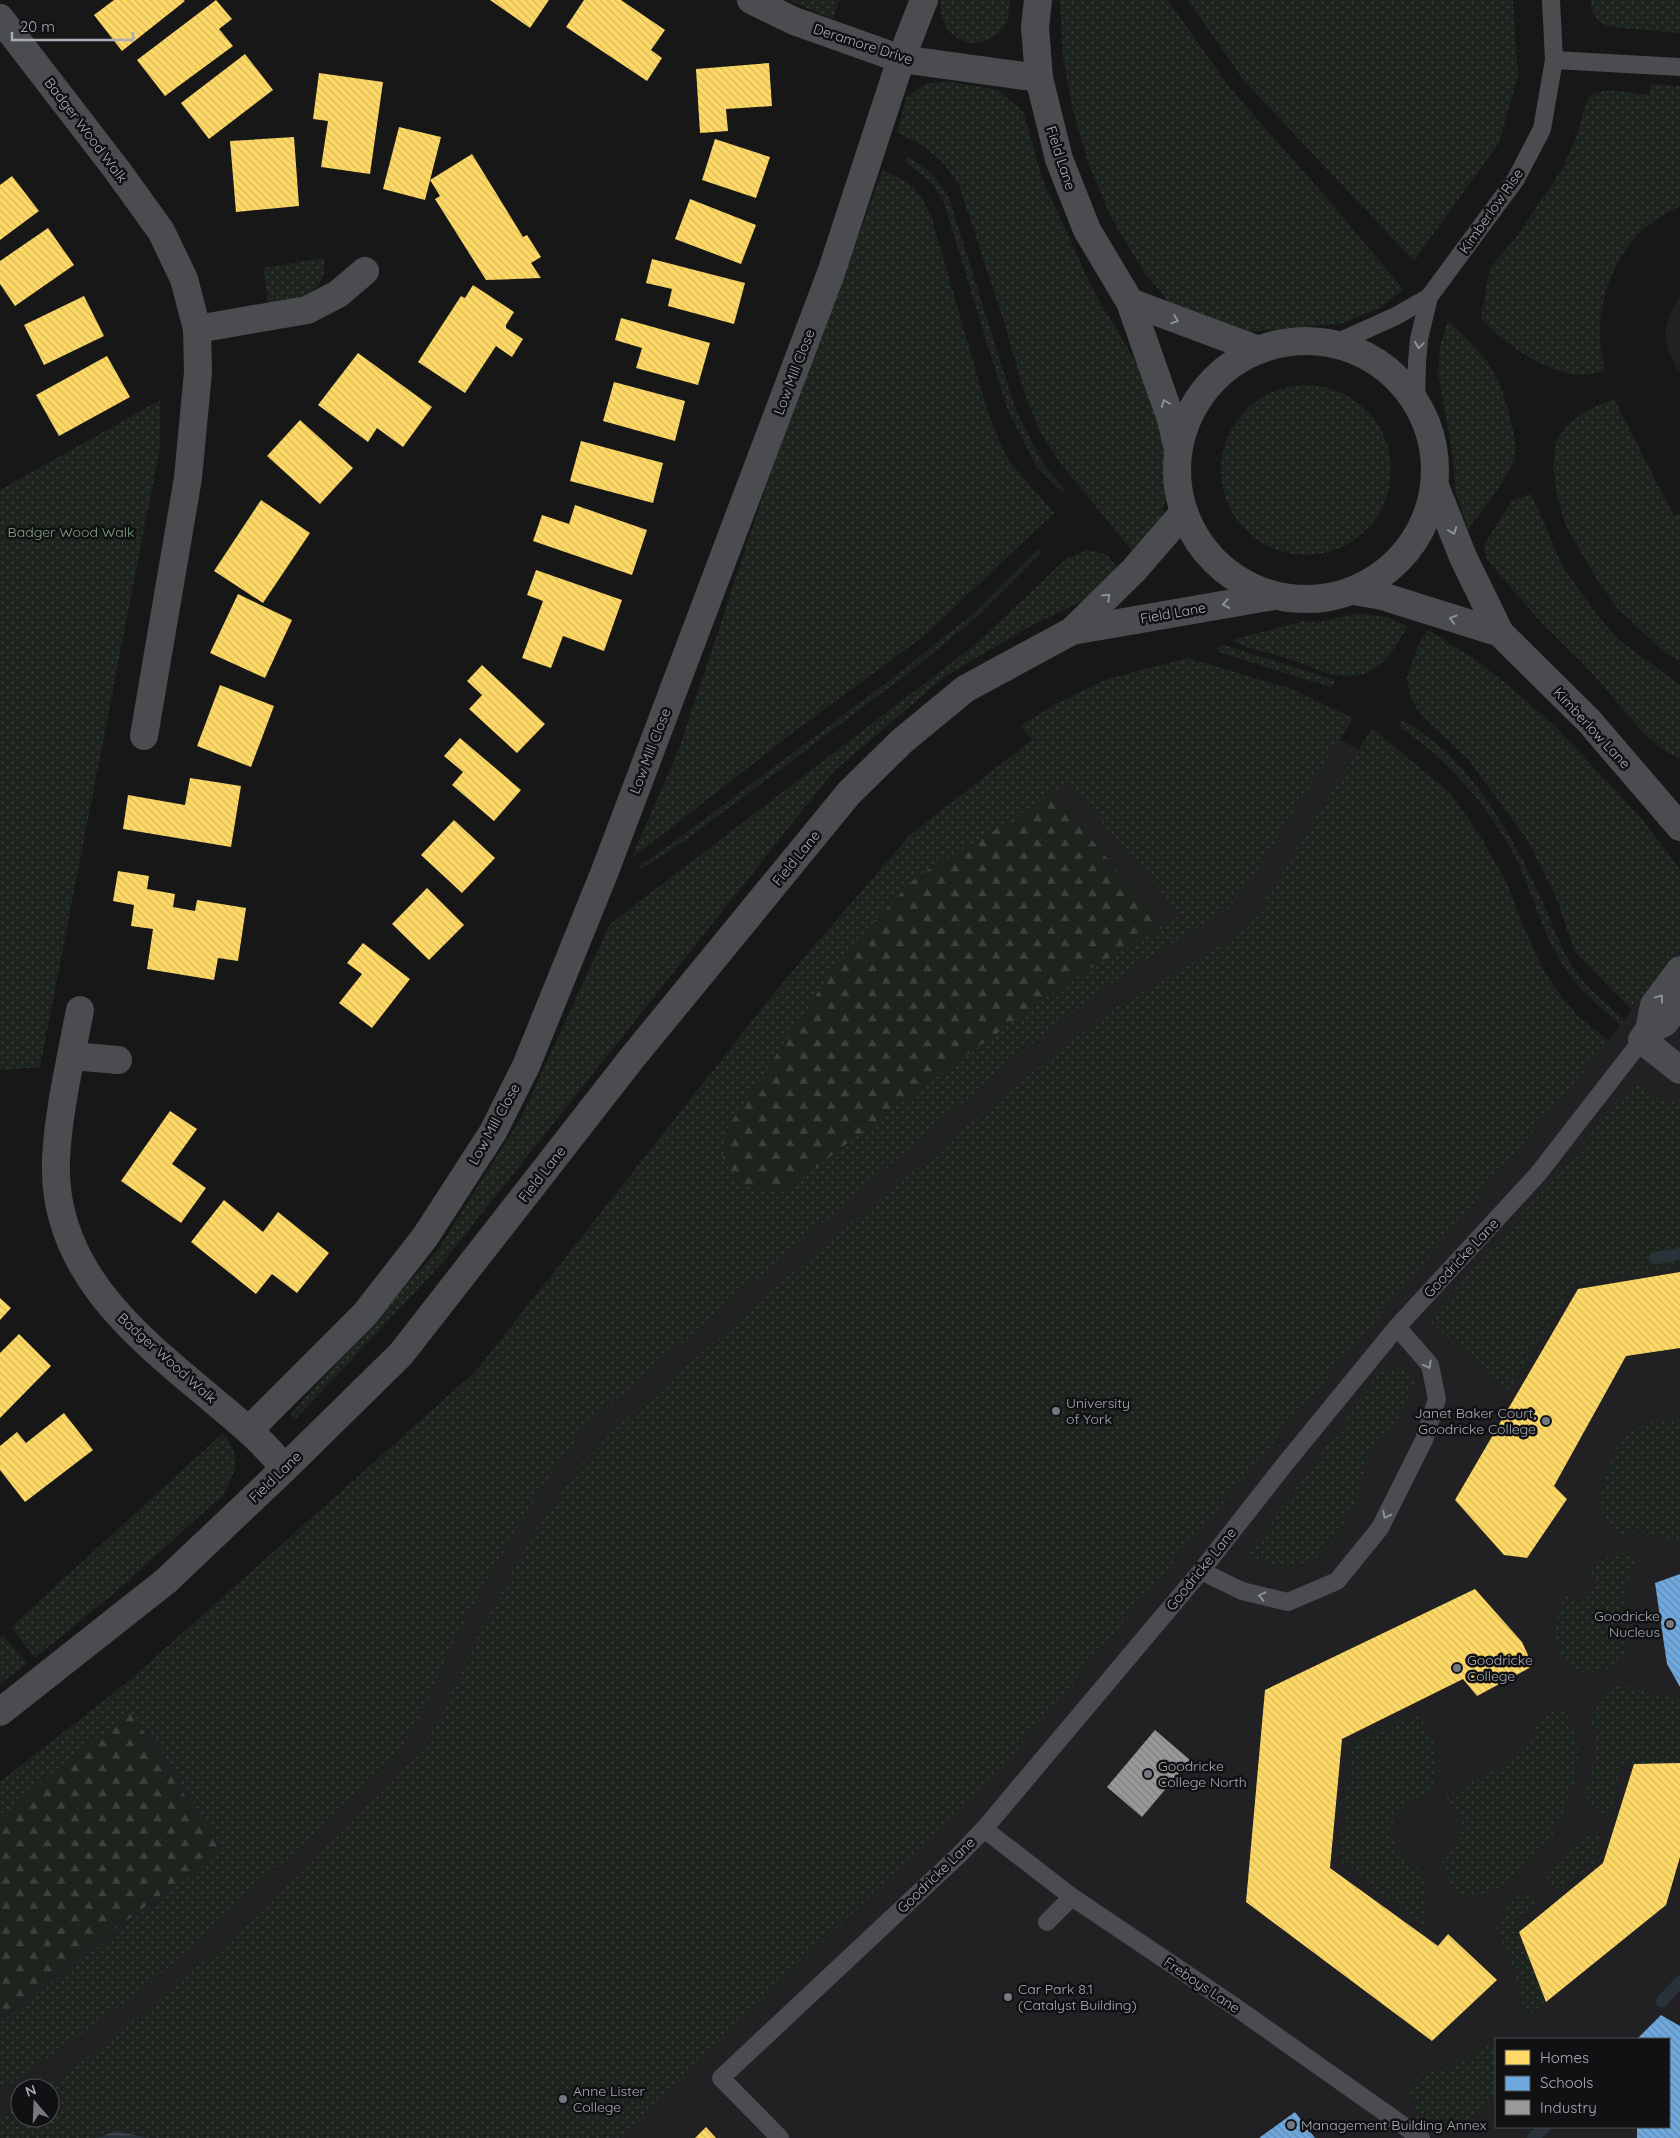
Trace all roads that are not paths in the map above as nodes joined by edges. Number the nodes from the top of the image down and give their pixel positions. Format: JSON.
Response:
{"nodes":[{"id":1,"x":751,"y":0,"type":"edge"},
{"id":2,"x":924,"y":0,"type":"edge"},
{"id":3,"x":1038,"y":0,"type":"edge"},
{"id":4,"x":1552,"y":0,"type":"edge"},
{"id":5,"x":0,"y":18,"type":"edge"},
{"id":6,"x":901,"y":59,"type":"junction"},
{"id":7,"x":1554,"y":60,"type":"junction"},
{"id":8,"x":1680,"y":67,"type":"edge"},
{"id":9,"x":1039,"y":78,"type":"junction"},
{"id":10,"x":365,"y":271,"type":"dead end"},
{"id":11,"x":1430,"y":297,"type":"junction"},
{"id":12,"x":1130,"y":302,"type":"junction"},
{"id":13,"x":197,"y":329,"type":"junction"},
{"id":14,"x":1334,"y":344,"type":"junction"},
{"id":15,"x":1259,"y":350,"type":"junction"},
{"id":16,"x":1416,"y":402,"type":"junction"},
{"id":17,"x":1178,"y":450,"type":"junction"},
{"id":18,"x":1435,"y":486,"type":"junction"},
{"id":19,"x":1184,"y":512,"type":"junction"},
{"id":20,"x":1354,"y":591,"type":"junction"},
{"id":21,"x":1274,"y":596,"type":"junction"},
{"id":22,"x":1072,"y":631,"type":"junction"},
{"id":23,"x":1500,"y":633,"type":"junction"},
{"id":24,"x":144,"y":736,"type":"dead end"},
{"id":25,"x":1677,"y":818,"type":"edge"},
{"id":26,"x":1680,"y":970,"type":"edge"},
{"id":27,"x":1680,"y":1004,"type":"edge"},
{"id":28,"x":80,"y":1010,"type":"dead end"},
{"id":29,"x":1645,"y":1035,"type":"junction"},
{"id":30,"x":72,"y":1056,"type":"junction"},
{"id":31,"x":118,"y":1060,"type":"dead end"},
{"id":32,"x":1680,"y":1070,"type":"edge"},
{"id":33,"x":1397,"y":1327,"type":"junction"},
{"id":34,"x":249,"y":1430,"type":"junction"},
{"id":35,"x":285,"y":1468,"type":"junction"},
{"id":36,"x":1201,"y":1570,"type":"junction"},
{"id":37,"x":0,"y":1712,"type":"edge"},
{"id":38,"x":984,"y":1829,"type":"junction"},
{"id":39,"x":1072,"y":1897,"type":"junction"},
{"id":40,"x":1047,"y":1922,"type":"dead end"},
{"id":41,"x":780,"y":2138,"type":"edge"},
{"id":42,"x":1422,"y":2138,"type":"edge"}],
"edges":[{"from":1,"to":6,"type":"street","name":"Deramore Drive"},
{"from":2,"to":6,"type":"street","name":"Low Mill Close"},
{"from":3,"to":9,"type":"street","name":"Field Lane"},
{"from":4,"to":7,"type":"lane","name":"Kimberlow Rise"},
{"from":5,"to":13,"type":"street","name":"Badger Wood Walk"},
{"from":6,"to":9,"type":"street","name":"Deramore Drive"},
{"from":6,"to":34,"type":"street","name":"Low Mill Close"},
{"from":7,"to":8,"type":"lane"},
{"from":7,"to":11,"type":"lane","name":"Kimberlow Rise"},
{"from":9,"to":12,"type":"street","name":"Field Lane"},
{"from":10,"to":13,"type":"street"},
{"from":11,"to":14,"type":"lane","name":"Kimberlow Rise"},
{"from":11,"to":16,"type":"lane","name":"Kimberlow Rise","one_way":true},
{"from":12,"to":15,"type":"street","one_way":true},
{"from":17,"to":12,"type":"street","name":"Field Lane","one_way":true},
{"from":13,"to":24,"type":"street","name":"Badger Wood Walk"},
{"from":14,"to":15,"type":"street","name":"Field Lane"},
{"from":14,"to":16,"type":"street","name":"Field Lane"},
{"from":15,"to":17,"type":"street","name":"Field Lane"},
{"from":16,"to":18,"type":"street","name":"Field Lane"},
{"from":17,"to":19,"type":"street","name":"Field Lane"},
{"from":18,"to":20,"type":"street","name":"Field Lane"},
{"from":18,"to":23,"type":"street","name":"Kimberlow Lane","one_way":true},
{"from":19,"to":21,"type":"street","name":"Field Lane"},
{"from":22,"to":19,"type":"street","name":"Field Lane","one_way":true},
{"from":20,"to":21,"type":"street","name":"Field Lane"},
{"from":23,"to":20,"type":"street","name":"Kimberlow Lane","one_way":true},
{"from":21,"to":22,"type":"street","name":"Field Lane","one_way":true},
{"from":22,"to":35,"type":"street","name":"Field Lane"},
{"from":23,"to":25,"type":"street","name":"Kimberlow Lane"},
{"from":29,"to":26,"type":"street","name":"Goodricke Lane","one_way":true},
{"from":27,"to":29,"type":"street","name":"Goodricke Lane"},
{"from":28,"to":30,"type":"street","name":"Badger Wood Walk"},
{"from":29,"to":32,"type":"street"},
{"from":29,"to":33,"type":"lane","name":"Goodricke Lane"},
{"from":30,"to":31,"type":"street"},
{"from":30,"to":34,"type":"street","name":"Badger Wood Walk"},
{"from":33,"to":36,"type":"lane","name":"Goodricke Lane"},
{"from":33,"to":36,"type":"lane","one_way":true},
{"from":34,"to":35,"type":"street","name":"Badger Wood Walk"},
{"from":35,"to":37,"type":"street","name":"Field Lane"},
{"from":36,"to":38,"type":"lane","name":"Goodricke Lane"},
{"from":38,"to":39,"type":"lane","name":"Freboys Lane"},
{"from":38,"to":41,"type":"lane","name":"Goodricke Lane"},
{"from":39,"to":40,"type":"lane"},
{"from":39,"to":42,"type":"lane","name":"Freboys Lane"}]}
